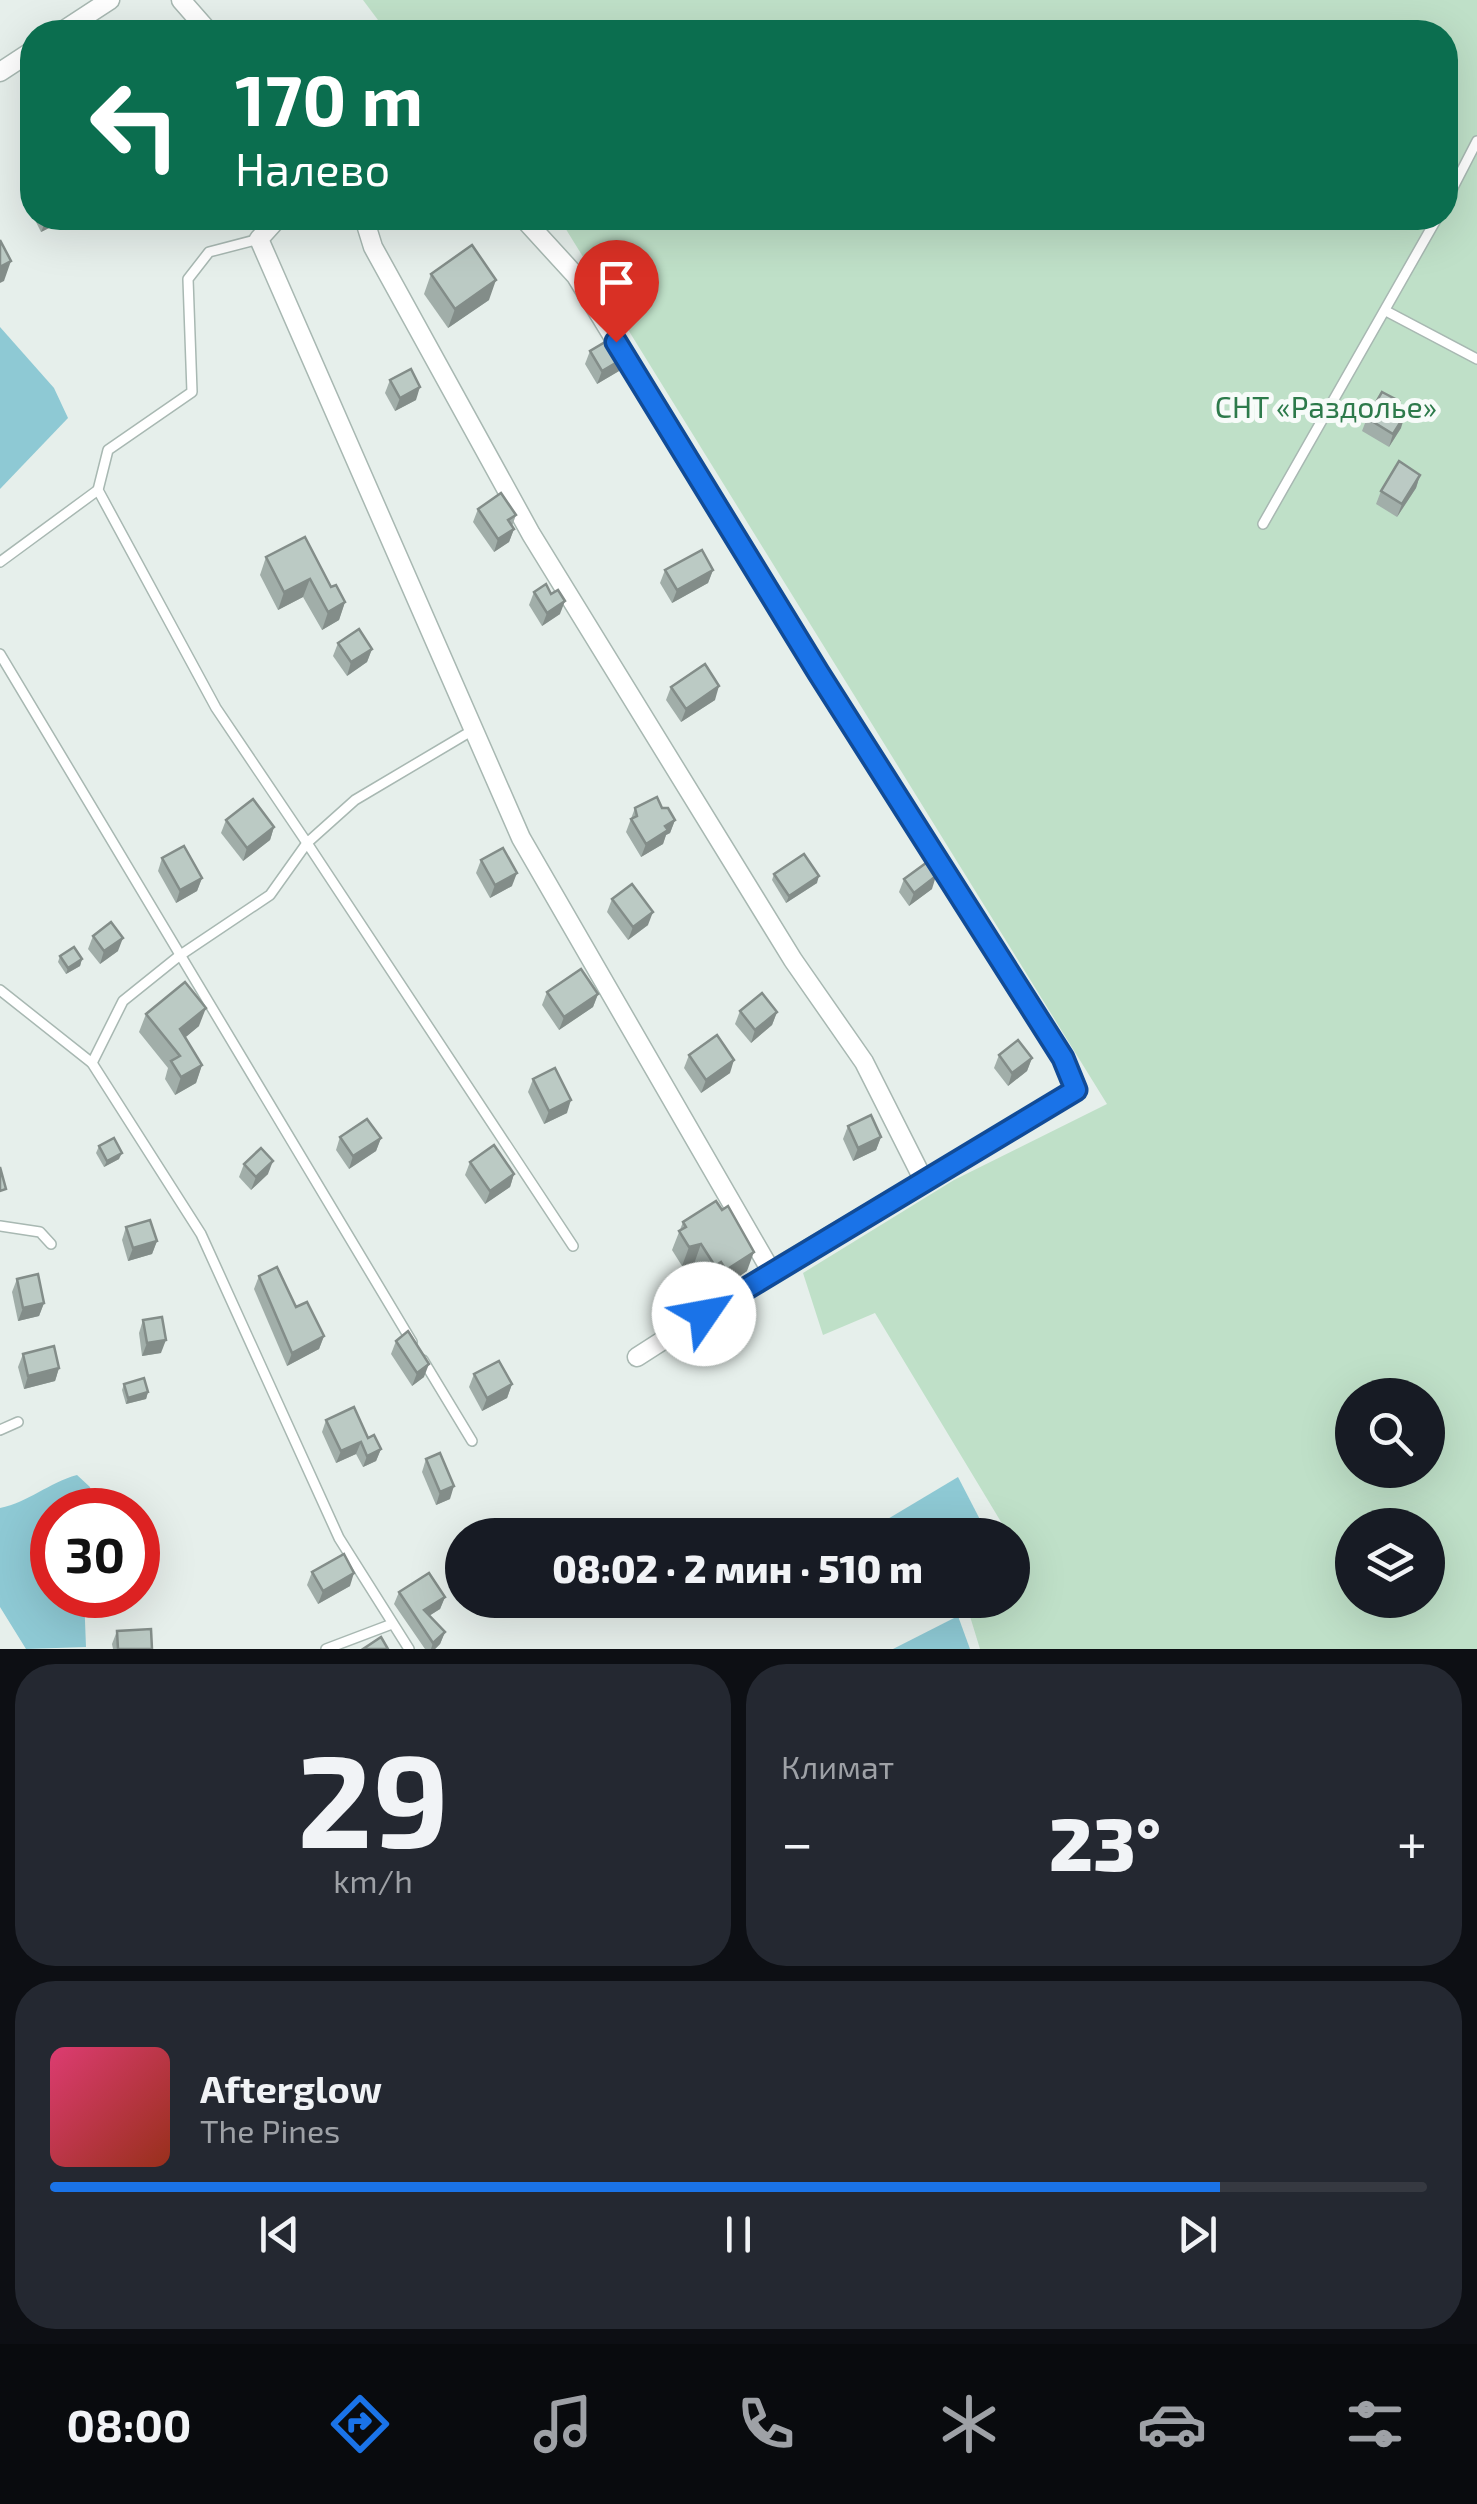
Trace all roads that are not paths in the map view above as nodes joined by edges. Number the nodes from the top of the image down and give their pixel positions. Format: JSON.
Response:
{"nodes":[{"id":1,"x":110,"y":0,"type":"edge"},
{"id":2,"x":181,"y":0,"type":"edge"},
{"id":3,"x":79,"y":20,"type":"edge"},
{"id":4,"x":198,"y":20,"type":"edge"},
{"id":5,"x":1477,"y":141,"type":"edge"},
{"id":6,"x":1458,"y":177,"type":"edge"},
{"id":7,"x":266,"y":230,"type":"edge"},
{"id":8,"x":368,"y":230,"type":"edge"},
{"id":9,"x":533,"y":230,"type":"edge"},
{"id":10,"x":1430,"y":230,"type":"edge"},
{"id":11,"x":258,"y":238,"type":"junction"},
{"id":12,"x":1386,"y":311,"type":"junction"},
{"id":13,"x":1477,"y":359,"type":"edge"},
{"id":14,"x":98,"y":490,"type":"junction"},
{"id":15,"x":1263,"y":524,"type":"dead end"},
{"id":16,"x":0,"y":562,"type":"edge"},
{"id":17,"x":0,"y":654,"type":"edge"},
{"id":18,"x":472,"y":730,"type":"junction"},
{"id":19,"x":308,"y":843,"type":"junction"},
{"id":20,"x":179,"y":956,"type":"junction"},
{"id":21,"x":0,"y":990,"type":"edge"},
{"id":22,"x":92,"y":1062,"type":"junction"},
{"id":23,"x":923,"y":1179,"type":"junction"},
{"id":24,"x":0,"y":1226,"type":"edge"},
{"id":25,"x":51,"y":1244,"type":"dead end"},
{"id":26,"x":573,"y":1246,"type":"dead end"},
{"id":27,"x":771,"y":1271,"type":"junction"},
{"id":28,"x":636,"y":1358,"type":"dead end"},
{"id":29,"x":18,"y":1422,"type":"dead end"},
{"id":30,"x":0,"y":1430,"type":"edge"},
{"id":31,"x":472,"y":1441,"type":"dead end"},
{"id":32,"x":392,"y":1624,"type":"junction"},
{"id":33,"x":326,"y":1649,"type":"edge"},
{"id":34,"x":409,"y":1649,"type":"edge"}],
"edges":[{"from":1,"to":3,"type":"street"},
{"from":2,"to":4,"type":"street"},
{"from":5,"to":6,"type":"lane"},
{"from":7,"to":11,"type":"street"},
{"from":8,"to":23,"type":"street"},
{"from":9,"to":23,"type":"street"},
{"from":10,"to":12,"type":"lane"},
{"from":11,"to":14,"type":"lane"},
{"from":11,"to":18,"type":"street"},
{"from":12,"to":13,"type":"lane"},
{"from":12,"to":15,"type":"lane"},
{"from":14,"to":16,"type":"lane"},
{"from":14,"to":19,"type":"lane"},
{"from":17,"to":20,"type":"lane"},
{"from":18,"to":19,"type":"lane"},
{"from":18,"to":27,"type":"street"},
{"from":19,"to":20,"type":"lane"},
{"from":19,"to":26,"type":"lane"},
{"from":20,"to":22,"type":"lane"},
{"from":20,"to":31,"type":"lane"},
{"from":21,"to":22,"type":"lane"},
{"from":22,"to":32,"type":"lane"},
{"from":23,"to":27,"type":"street"},
{"from":24,"to":25,"type":"lane"},
{"from":27,"to":28,"type":"street"},
{"from":29,"to":30,"type":"lane"},
{"from":32,"to":33,"type":"lane"},
{"from":32,"to":34,"type":"lane"}]}
